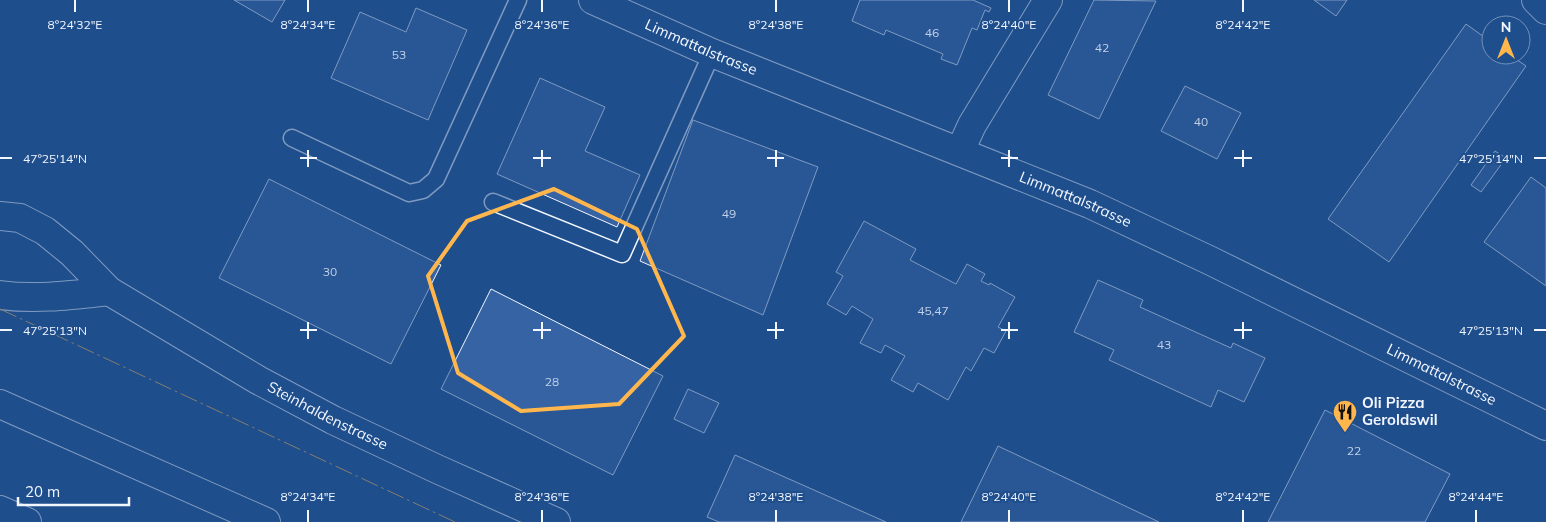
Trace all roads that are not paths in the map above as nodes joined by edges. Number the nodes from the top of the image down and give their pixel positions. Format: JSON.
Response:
{"nodes":[{"id":1,"x":518,"y":0,"type":"edge"},
{"id":2,"x":593,"y":0,"type":"edge"},
{"id":3,"x":1048,"y":0,"type":"edge"},
{"id":4,"x":1536,"y":0,"type":"edge"},
{"id":5,"x":1546,"y":10,"type":"edge"},
{"id":6,"x":712,"y":53,"type":"junction"},
{"id":7,"x":292,"y":138,"type":"dead end"},
{"id":8,"x":960,"y":151,"type":"junction"},
{"id":9,"x":493,"y":202,"type":"dead end"},
{"id":10,"x":0,"y":216,"type":"edge"},
{"id":11,"x":108,"y":291,"type":"junction"},
{"id":12,"x":0,"y":295,"type":"edge"},
{"id":13,"x":0,"y":404,"type":"edge"},
{"id":14,"x":1546,"y":426,"type":"edge"},
{"id":15,"x":0,"y":510,"type":"edge"},
{"id":16,"x":27,"y":522,"type":"edge"},
{"id":17,"x":266,"y":522,"type":"edge"},
{"id":18,"x":556,"y":522,"type":"edge"}],
"edges":[{"from":1,"to":7,"type":"lane"},
{"from":2,"to":6,"type":"main road","name":"Limmattalstrasse"},
{"from":3,"to":8,"type":"main road"},
{"from":4,"to":5,"type":"main road"},
{"from":6,"to":8,"type":"main road","name":"Limmattalstrasse"},
{"from":6,"to":9,"type":"lane"},
{"from":8,"to":14,"type":"main road","name":"Limmattalstrasse"},
{"from":10,"to":11,"type":"main road","name":"Steinhaldenstrasse"},
{"from":11,"to":12,"type":"main road"},
{"from":11,"to":18,"type":"main road","name":"Steinhaldenstrasse"},
{"from":13,"to":17,"type":"main road"},
{"from":15,"to":16,"type":"main road"}]}
